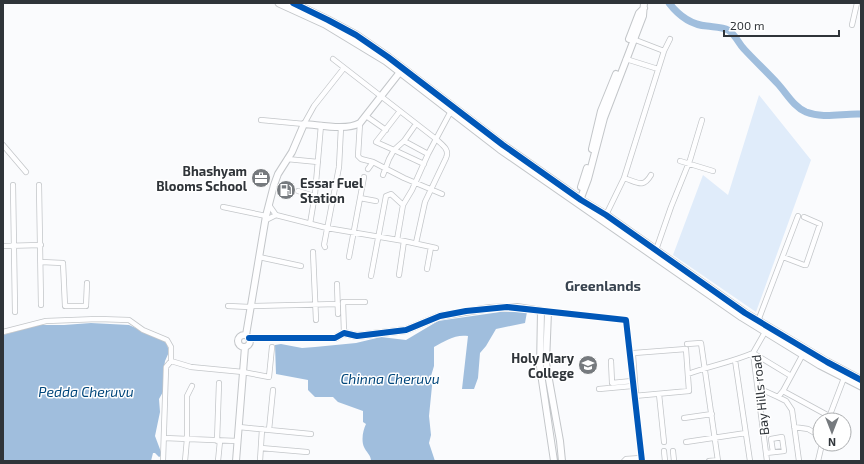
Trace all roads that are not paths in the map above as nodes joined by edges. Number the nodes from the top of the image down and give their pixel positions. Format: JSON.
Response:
{"nodes":[{"id":1,"x":279,"y":3,"type":"edge"},
{"id":2,"x":292,"y":3,"type":"edge"},
{"id":3,"x":859,"y":3,"type":"edge"},
{"id":4,"x":644,"y":6,"type":"edge"},
{"id":5,"x":852,"y":25,"type":"dead end"},
{"id":6,"x":634,"y":39,"type":"junction"},
{"id":7,"x":670,"y":39,"type":"dead end"},
{"id":8,"x":664,"y":51,"type":"junction"},
{"id":9,"x":333,"y":59,"type":"dead end"},
{"id":10,"x":626,"y":59,"type":"junction"},
{"id":11,"x":344,"y":68,"type":"junction"},
{"id":12,"x":658,"y":69,"type":"junction"},
{"id":13,"x":400,"y":72,"type":"junction"},
{"id":14,"x":616,"y":79,"type":"junction"},
{"id":15,"x":381,"y":96,"type":"junction"},
{"id":16,"x":400,"y":111,"type":"junction"},
{"id":17,"x":451,"y":111,"type":"junction"},
{"id":18,"x":366,"y":116,"type":"junction"},
{"id":19,"x":261,"y":120,"type":"dead end"},
{"id":20,"x":702,"y":120,"type":"dead end"},
{"id":21,"x":360,"y":123,"type":"junction"},
{"id":22,"x":304,"y":124,"type":"junction"},
{"id":23,"x":416,"y":124,"type":"junction"},
{"id":24,"x":321,"y":126,"type":"junction"},
{"id":25,"x":341,"y":127,"type":"junction"},
{"id":26,"x":386,"y":130,"type":"junction"},
{"id":27,"x":436,"y":139,"type":"junction"},
{"id":28,"x":404,"y":142,"type":"junction"},
{"id":29,"x":3,"y":145,"type":"edge"},
{"id":30,"x":394,"y":150,"type":"junction"},
{"id":31,"x":428,"y":154,"type":"junction"},
{"id":32,"x":287,"y":159,"type":"junction"},
{"id":33,"x":680,"y":161,"type":"dead end"},
{"id":34,"x":318,"y":162,"type":"junction"},
{"id":35,"x":373,"y":162,"type":"junction"},
{"id":36,"x":424,"y":164,"type":"junction"},
{"id":37,"x":688,"y":164,"type":"junction"},
{"id":38,"x":368,"y":169,"type":"dead end"},
{"id":39,"x":386,"y":169,"type":"junction"},
{"id":40,"x":26,"y":172,"type":"dead end"},
{"id":41,"x":713,"y":172,"type":"dead end"},
{"id":42,"x":383,"y":175,"type":"dead end"},
{"id":43,"x":651,"y":175,"type":"dead end"},
{"id":44,"x":364,"y":177,"type":"dead end"},
{"id":45,"x":624,"y":178,"type":"junction"},
{"id":46,"x":416,"y":183,"type":"junction"},
{"id":47,"x":39,"y":185,"type":"dead end"},
{"id":48,"x":13,"y":186,"type":"dead end"},
{"id":49,"x":431,"y":189,"type":"junction"},
{"id":50,"x":298,"y":191,"type":"dead end"},
{"id":51,"x":442,"y":194,"type":"dead end"},
{"id":52,"x":314,"y":196,"type":"junction"},
{"id":53,"x":360,"y":198,"type":"junction"},
{"id":54,"x":376,"y":201,"type":"dead end"},
{"id":55,"x":578,"y":201,"type":"junction"},
{"id":56,"x":269,"y":205,"type":"junction"},
{"id":57,"x":403,"y":205,"type":"junction"},
{"id":58,"x":223,"y":207,"type":"dead end"},
{"id":59,"x":276,"y":215,"type":"junction"},
{"id":60,"x":606,"y":215,"type":"junction"},
{"id":61,"x":798,"y":216,"type":"dead end"},
{"id":62,"x":804,"y":217,"type":"dead end"},
{"id":63,"x":266,"y":218,"type":"junction"},
{"id":64,"x":310,"y":224,"type":"junction"},
{"id":65,"x":327,"y":228,"type":"junction"},
{"id":66,"x":354,"y":233,"type":"junction"},
{"id":67,"x":378,"y":237,"type":"junction"},
{"id":68,"x":397,"y":240,"type":"junction"},
{"id":69,"x":404,"y":241,"type":"junction"},
{"id":70,"x":416,"y":243,"type":"junction"},
{"id":71,"x":3,"y":246,"type":"edge"},
{"id":72,"x":14,"y":246,"type":"junction"},
{"id":73,"x":41,"y":246,"type":"junction"},
{"id":74,"x":326,"y":247,"type":"dead end"},
{"id":75,"x":656,"y":250,"type":"junction"},
{"id":76,"x":313,"y":252,"type":"dead end"},
{"id":77,"x":259,"y":257,"type":"junction"},
{"id":78,"x":349,"y":257,"type":"dead end"},
{"id":79,"x":783,"y":257,"type":"junction"},
{"id":80,"x":41,"y":262,"type":"junction"},
{"id":81,"x":301,"y":266,"type":"dead end"},
{"id":82,"x":427,"y":269,"type":"dead end"},
{"id":83,"x":399,"y":275,"type":"dead end"},
{"id":84,"x":371,"y":276,"type":"dead end"},
{"id":85,"x":87,"y":283,"type":"dead end"},
{"id":86,"x":337,"y":284,"type":"dead end"},
{"id":87,"x":365,"y":302,"type":"dead end"},
{"id":88,"x":338,"y":304,"type":"junction"},
{"id":89,"x":41,"y":305,"type":"dead end"},
{"id":90,"x":316,"y":305,"type":"junction"},
{"id":91,"x":228,"y":306,"type":"dead end"},
{"id":92,"x":251,"y":307,"type":"junction"},
{"id":93,"x":541,"y":311,"type":"junction"},
{"id":94,"x":15,"y":312,"type":"dead end"},
{"id":95,"x":548,"y":312,"type":"junction"},
{"id":96,"x":338,"y":314,"type":"dead end"},
{"id":97,"x":316,"y":320,"type":"dead end"},
{"id":98,"x":758,"y":321,"type":"junction"},
{"id":99,"x":3,"y":332,"type":"edge"},
{"id":100,"x":765,"y":332,"type":"junction"},
{"id":101,"x":344,"y":333,"type":"junction"},
{"id":102,"x":248,"y":337,"type":"junction"},
{"id":103,"x":687,"y":344,"type":"dead end"},
{"id":104,"x":245,"y":347,"type":"junction"},
{"id":105,"x":272,"y":347,"type":"dead end"},
{"id":106,"x":753,"y":354,"type":"junction"},
{"id":107,"x":803,"y":354,"type":"junction"},
{"id":108,"x":736,"y":360,"type":"junction"},
{"id":109,"x":171,"y":361,"type":"junction"},
{"id":110,"x":611,"y":361,"type":"dead end"},
{"id":111,"x":706,"y":368,"type":"junction"},
{"id":112,"x":243,"y":372,"type":"junction"},
{"id":113,"x":688,"y":374,"type":"junction"},
{"id":114,"x":791,"y":376,"type":"junction"},
{"id":115,"x":844,"y":378,"type":"junction"},
{"id":116,"x":861,"y":380,"type":"edge"},
{"id":117,"x":219,"y":383,"type":"dead end"},
{"id":118,"x":632,"y":383,"type":"junction"},
{"id":119,"x":192,"y":386,"type":"dead end"},
{"id":120,"x":861,"y":386,"type":"edge"},
{"id":121,"x":758,"y":388,"type":"junction"},
{"id":122,"x":599,"y":389,"type":"dead end"},
{"id":123,"x":273,"y":390,"type":"dead end"},
{"id":124,"x":783,"y":391,"type":"junction"},
{"id":125,"x":659,"y":394,"type":"junction"},
{"id":126,"x":635,"y":396,"type":"junction"},
{"id":127,"x":778,"y":397,"type":"junction"},
{"id":128,"x":819,"y":412,"type":"edge"},
{"id":129,"x":831,"y":412,"type":"edge"},
{"id":130,"x":712,"y":414,"type":"junction"},
{"id":131,"x":684,"y":418,"type":"dead end"},
{"id":132,"x":239,"y":427,"type":"junction"},
{"id":133,"x":794,"y":427,"type":"junction"},
{"id":134,"x":262,"y":429,"type":"junction"},
{"id":135,"x":269,"y":430,"type":"junction"},
{"id":136,"x":812,"y":431,"type":"edge"},
{"id":137,"x":746,"y":433,"type":"junction"},
{"id":138,"x":311,"y":434,"type":"dead end"},
{"id":139,"x":164,"y":438,"type":"junction"},
{"id":140,"x":715,"y":438,"type":"junction"},
{"id":141,"x":187,"y":439,"type":"junction"},
{"id":142,"x":218,"y":441,"type":"junction"},
{"id":143,"x":237,"y":441,"type":"junction"},
{"id":144,"x":664,"y":442,"type":"dead end"},
{"id":145,"x":686,"y":442,"type":"dead end"},
{"id":146,"x":261,"y":448,"type":"junction"},
{"id":147,"x":664,"y":451,"type":"dead end"},
{"id":148,"x":673,"y":451,"type":"dead end"},
{"id":149,"x":307,"y":452,"type":"dead end"},
{"id":150,"x":773,"y":452,"type":"dead end"},
{"id":151,"x":766,"y":453,"type":"junction"},
{"id":152,"x":561,"y":454,"type":"junction"},
{"id":153,"x":554,"y":458,"type":"edge"},
{"id":154,"x":642,"y":460,"type":"edge"},
{"id":155,"x":718,"y":460,"type":"edge"},
{"id":156,"x":163,"y":461,"type":"edge"},
{"id":157,"x":185,"y":461,"type":"edge"},
{"id":158,"x":218,"y":461,"type":"edge"},
{"id":159,"x":236,"y":461,"type":"edge"},
{"id":160,"x":260,"y":461,"type":"edge"},
{"id":161,"x":562,"y":461,"type":"edge"},
{"id":162,"x":624,"y":461,"type":"edge"},
{"id":163,"x":665,"y":461,"type":"edge"},
{"id":164,"x":674,"y":461,"type":"edge"},
{"id":165,"x":709,"y":461,"type":"edge"},
{"id":166,"x":750,"y":461,"type":"edge"},
{"id":167,"x":767,"y":461,"type":"edge"},
{"id":168,"x":799,"y":461,"type":"edge"}],
"edges":[{"from":1,"to":13,"type":"main road"},
{"from":2,"to":55,"type":"main road"},
{"from":3,"to":5,"type":"street"},
{"from":4,"to":6,"type":"street"},
{"from":4,"to":14,"type":"street"},
{"from":6,"to":8,"type":"street"},
{"from":6,"to":10,"type":"street"},
{"from":7,"to":8,"type":"street"},
{"from":8,"to":12,"type":"street"},
{"from":9,"to":11,"type":"street"},
{"from":10,"to":12,"type":"street"},
{"from":10,"to":14,"type":"street"},
{"from":11,"to":15,"type":"street"},
{"from":11,"to":22,"type":"street"},
{"from":12,"to":45,"type":"street"},
{"from":13,"to":15,"type":"street"},
{"from":13,"to":17,"type":"main road"},
{"from":14,"to":55,"type":"street"},
{"from":15,"to":16,"type":"street"},
{"from":15,"to":18,"type":"street"},
{"from":16,"to":23,"type":"street"},
{"from":16,"to":26,"type":"street"},
{"from":17,"to":27,"type":"street"},
{"from":17,"to":55,"type":"main road"},
{"from":18,"to":21,"type":"street"},
{"from":18,"to":26,"type":"street"},
{"from":19,"to":22,"type":"street"},
{"from":20,"to":37,"type":"street"},
{"from":21,"to":25,"type":"street"},
{"from":21,"to":35,"type":"street"},
{"from":22,"to":24,"type":"street"},
{"from":22,"to":32,"type":"street"},
{"from":23,"to":27,"type":"street"},
{"from":23,"to":28,"type":"street"},
{"from":24,"to":25,"type":"street"},
{"from":24,"to":34,"type":"street"},
{"from":25,"to":65,"type":"street"},
{"from":26,"to":30,"type":"street"},
{"from":27,"to":31,"type":"street"},
{"from":27,"to":49,"type":"street"},
{"from":28,"to":30,"type":"street"},
{"from":28,"to":31,"type":"street"},
{"from":29,"to":40,"type":"street"},
{"from":30,"to":36,"type":"street"},
{"from":30,"to":39,"type":"street"},
{"from":31,"to":36,"type":"street"},
{"from":32,"to":34,"type":"street"},
{"from":32,"to":56,"type":"street"},
{"from":33,"to":37,"type":"street"},
{"from":34,"to":52,"type":"street"},
{"from":35,"to":38,"type":"street"},
{"from":35,"to":39,"type":"street"},
{"from":36,"to":46,"type":"street"},
{"from":37,"to":41,"type":"street"},
{"from":37,"to":75,"type":"street"},
{"from":39,"to":42,"type":"street"},
{"from":39,"to":46,"type":"street"},
{"from":43,"to":45,"type":"street"},
{"from":44,"to":53,"type":"street"},
{"from":45,"to":60,"type":"street"},
{"from":46,"to":49,"type":"street"},
{"from":46,"to":57,"type":"street"},
{"from":47,"to":73,"type":"street"},
{"from":48,"to":72,"type":"street"},
{"from":49,"to":51,"type":"street"},
{"from":49,"to":70,"type":"street"},
{"from":50,"to":52,"type":"street"},
{"from":52,"to":64,"type":"street"},
{"from":53,"to":54,"type":"street"},
{"from":53,"to":66,"type":"street"},
{"from":55,"to":60,"type":"main road"},
{"from":55,"to":100,"type":"main road"},
{"from":56,"to":59,"type":"street"},
{"from":56,"to":63,"type":"street"},
{"from":57,"to":67,"type":"street"},
{"from":57,"to":68,"type":"street"},
{"from":58,"to":63,"type":"street"},
{"from":59,"to":63,"type":"street"},
{"from":59,"to":64,"type":"street"},
{"from":60,"to":75,"type":"main road"},
{"from":61,"to":79,"type":"street"},
{"from":62,"to":79,"type":"street"},
{"from":63,"to":77,"type":"street"},
{"from":64,"to":65,"type":"street"},
{"from":65,"to":66,"type":"street"},
{"from":65,"to":74,"type":"street"},
{"from":66,"to":67,"type":"street"},
{"from":66,"to":78,"type":"street"},
{"from":67,"to":68,"type":"street"},
{"from":67,"to":84,"type":"street"},
{"from":68,"to":69,"type":"street"},
{"from":69,"to":70,"type":"street"},
{"from":69,"to":83,"type":"street"},
{"from":70,"to":82,"type":"street"},
{"from":71,"to":72,"type":"street"},
{"from":72,"to":73,"type":"street"},
{"from":72,"to":94,"type":"street"},
{"from":73,"to":80,"type":"street"},
{"from":75,"to":98,"type":"main road"},
{"from":76,"to":90,"type":"street"},
{"from":77,"to":81,"type":"street"},
{"from":77,"to":92,"type":"street"},
{"from":79,"to":98,"type":"street"},
{"from":80,"to":85,"type":"street"},
{"from":80,"to":89,"type":"street"},
{"from":86,"to":88,"type":"street"},
{"from":87,"to":101,"type":"street"},
{"from":88,"to":90,"type":"street"},
{"from":88,"to":96,"type":"street"},
{"from":90,"to":92,"type":"street"},
{"from":90,"to":97,"type":"street"},
{"from":91,"to":92,"type":"street"},
{"from":92,"to":102,"type":"street"},
{"from":93,"to":95,"type":"street"},
{"from":93,"to":101,"type":"street"},
{"from":93,"to":153,"type":"street"},
{"from":95,"to":118,"type":"street"},
{"from":95,"to":152,"type":"street"},
{"from":98,"to":116,"type":"main road"},
{"from":99,"to":109,"type":"street"},
{"from":100,"to":106,"type":"street","name":"Bay Hills road"},
{"from":100,"to":107,"type":"main road"},
{"from":101,"to":102,"type":"street"},
{"from":102,"to":104,"type":"street"},
{"from":102,"to":104,"type":"street"},
{"from":103,"to":111,"type":"street"},
{"from":104,"to":112,"type":"street"},
{"from":105,"to":112,"type":"street"},
{"from":106,"to":108,"type":"street"},
{"from":106,"to":114,"type":"street"},
{"from":106,"to":121,"type":"street","name":"Bay Hills road"},
{"from":107,"to":114,"type":"street"},
{"from":107,"to":115,"type":"main road"},
{"from":108,"to":111,"type":"street"},
{"from":108,"to":137,"type":"street"},
{"from":109,"to":112,"type":"street"},
{"from":109,"to":139,"type":"street"},
{"from":110,"to":118,"type":"street"},
{"from":111,"to":113,"type":"street"},
{"from":111,"to":130,"type":"street"},
{"from":112,"to":132,"type":"street"},
{"from":113,"to":125,"type":"street"},
{"from":113,"to":126,"type":"street"},
{"from":114,"to":124,"type":"street"},
{"from":115,"to":120,"type":"main road"},
{"from":115,"to":129,"type":"street"},
{"from":117,"to":142,"type":"street"},
{"from":118,"to":122,"type":"street"},
{"from":118,"to":126,"type":"street"},
{"from":119,"to":141,"type":"street"},
{"from":121,"to":127,"type":"street"},
{"from":121,"to":151,"type":"street","name":"Bay Hills road"},
{"from":123,"to":135,"type":"street"},
{"from":124,"to":127,"type":"street"},
{"from":124,"to":128,"type":"street"},
{"from":125,"to":126,"type":"street"},
{"from":125,"to":144,"type":"street"},
{"from":126,"to":154,"type":"street"},
{"from":127,"to":133,"type":"street"},
{"from":130,"to":131,"type":"street"},
{"from":130,"to":140,"type":"street"},
{"from":132,"to":134,"type":"street"},
{"from":132,"to":143,"type":"street"},
{"from":133,"to":136,"type":"street"},
{"from":133,"to":168,"type":"street"},
{"from":134,"to":135,"type":"street"},
{"from":134,"to":146,"type":"street"},
{"from":135,"to":138,"type":"street"},
{"from":137,"to":140,"type":"street"},
{"from":137,"to":166,"type":"street"},
{"from":139,"to":141,"type":"street"},
{"from":139,"to":156,"type":"street"},
{"from":140,"to":145,"type":"street"},
{"from":140,"to":155,"type":"street"},
{"from":141,"to":142,"type":"street"},
{"from":141,"to":157,"type":"street"},
{"from":142,"to":143,"type":"street"},
{"from":142,"to":158,"type":"street"},
{"from":143,"to":159,"type":"street"},
{"from":146,"to":149,"type":"street"},
{"from":146,"to":160,"type":"street"},
{"from":147,"to":163,"type":"street"},
{"from":148,"to":164,"type":"street"},
{"from":150,"to":151,"type":"street"},
{"from":151,"to":167,"type":"street","name":"Bay Hills road"},
{"from":152,"to":153,"type":"street"},
{"from":152,"to":161,"type":"street"},
{"from":154,"to":162,"type":"street"},
{"from":155,"to":165,"type":"street"}]}
